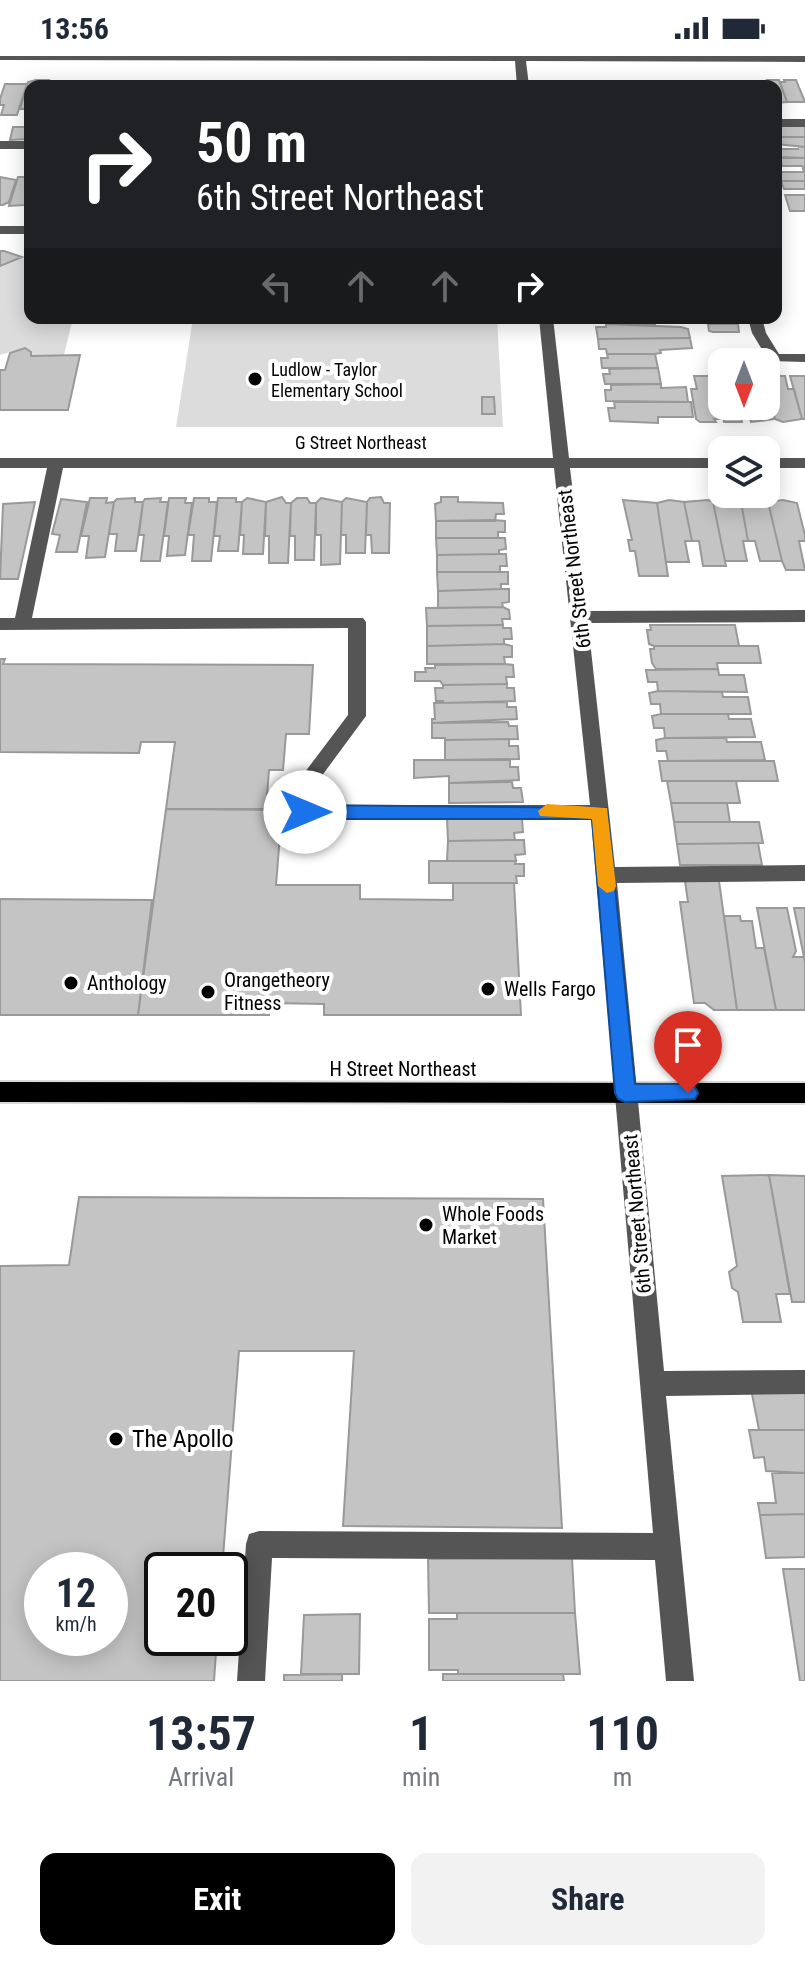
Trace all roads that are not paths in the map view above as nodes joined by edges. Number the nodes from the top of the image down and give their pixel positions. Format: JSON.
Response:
{"nodes":[{"id":1,"x":0,"y":57,"type":"edge"},
{"id":2,"x":520,"y":57,"type":"edge"},
{"id":3,"x":805,"y":58,"type":"edge"},
{"id":4,"x":522,"y":80,"type":"edge"},
{"id":5,"x":782,"y":123,"type":"edge"},
{"id":6,"x":805,"y":123,"type":"edge"},
{"id":7,"x":0,"y":145,"type":"edge"},
{"id":8,"x":24,"y":145,"type":"edge"},
{"id":9,"x":0,"y":230,"type":"edge"},
{"id":10,"x":24,"y":230,"type":"edge"},
{"id":11,"x":547,"y":324,"type":"edge"},
{"id":12,"x":757,"y":324,"type":"edge"},
{"id":13,"x":805,"y":358,"type":"edge"},
{"id":14,"x":561,"y":462,"type":"junction"},
{"id":15,"x":0,"y":463,"type":"edge"},
{"id":16,"x":56,"y":463,"type":"junction"},
{"id":17,"x":708,"y":463,"type":"edge"},
{"id":18,"x":780,"y":463,"type":"edge"},
{"id":19,"x":805,"y":463,"type":"edge"},
{"id":20,"x":805,"y":616,"type":"edge"},
{"id":21,"x":581,"y":617,"type":"junction"},
{"id":22,"x":0,"y":624,"type":"edge"},
{"id":23,"x":22,"y":624,"type":"junction"},
{"id":24,"x":600,"y":812,"type":"junction"},
{"id":25,"x":805,"y":873,"type":"edge"},
{"id":26,"x":606,"y":875,"type":"junction"},
{"id":27,"x":0,"y":1092,"type":"edge"},
{"id":28,"x":625,"y":1093,"type":"junction"},
{"id":29,"x":805,"y":1093,"type":"edge"},
{"id":30,"x":805,"y":1382,"type":"edge"},
{"id":31,"x":652,"y":1384,"type":"junction"},
{"id":32,"x":666,"y":1547,"type":"junction"},
{"id":33,"x":251,"y":1681,"type":"edge"},
{"id":34,"x":680,"y":1681,"type":"edge"}],
"edges":[{"from":1,"to":2,"type":"street"},
{"from":2,"to":3,"type":"street"},
{"from":2,"to":4,"type":"street"},
{"from":5,"to":6,"type":"street"},
{"from":7,"to":8,"type":"street"},
{"from":9,"to":10,"type":"street"},
{"from":11,"to":14,"type":"street","name":"6th Street Northeast"},
{"from":12,"to":13,"type":"street"},
{"from":14,"to":16,"type":"street","name":"G Street Northeast"},
{"from":14,"to":17,"type":"street","name":"G Street Northeast"},
{"from":14,"to":21,"type":"street","name":"6th Street Northeast"},
{"from":15,"to":16,"type":"street","name":"G Street Northeast"},
{"from":16,"to":23,"type":"street"},
{"from":18,"to":19,"type":"street"},
{"from":20,"to":21,"type":"street"},
{"from":21,"to":24,"type":"street","name":"6th Street Northeast"},
{"from":22,"to":23,"type":"street"},
{"from":23,"to":24,"type":"street"},
{"from":24,"to":26,"type":"street","name":"6th Street Northeast"},
{"from":25,"to":26,"type":"street"},
{"from":26,"to":28,"type":"street","name":"6th Street Northeast"},
{"from":27,"to":28,"type":"main road","name":"H Street Northeast"},
{"from":28,"to":29,"type":"main road","name":"H Street Northeast"},
{"from":28,"to":31,"type":"street","name":"6th Street Northeast"},
{"from":30,"to":31,"type":"street"},
{"from":31,"to":32,"type":"street","name":"6th Street Northeast"},
{"from":32,"to":33,"type":"street"},
{"from":32,"to":34,"type":"street","name":"6th Street Northeast"}]}
